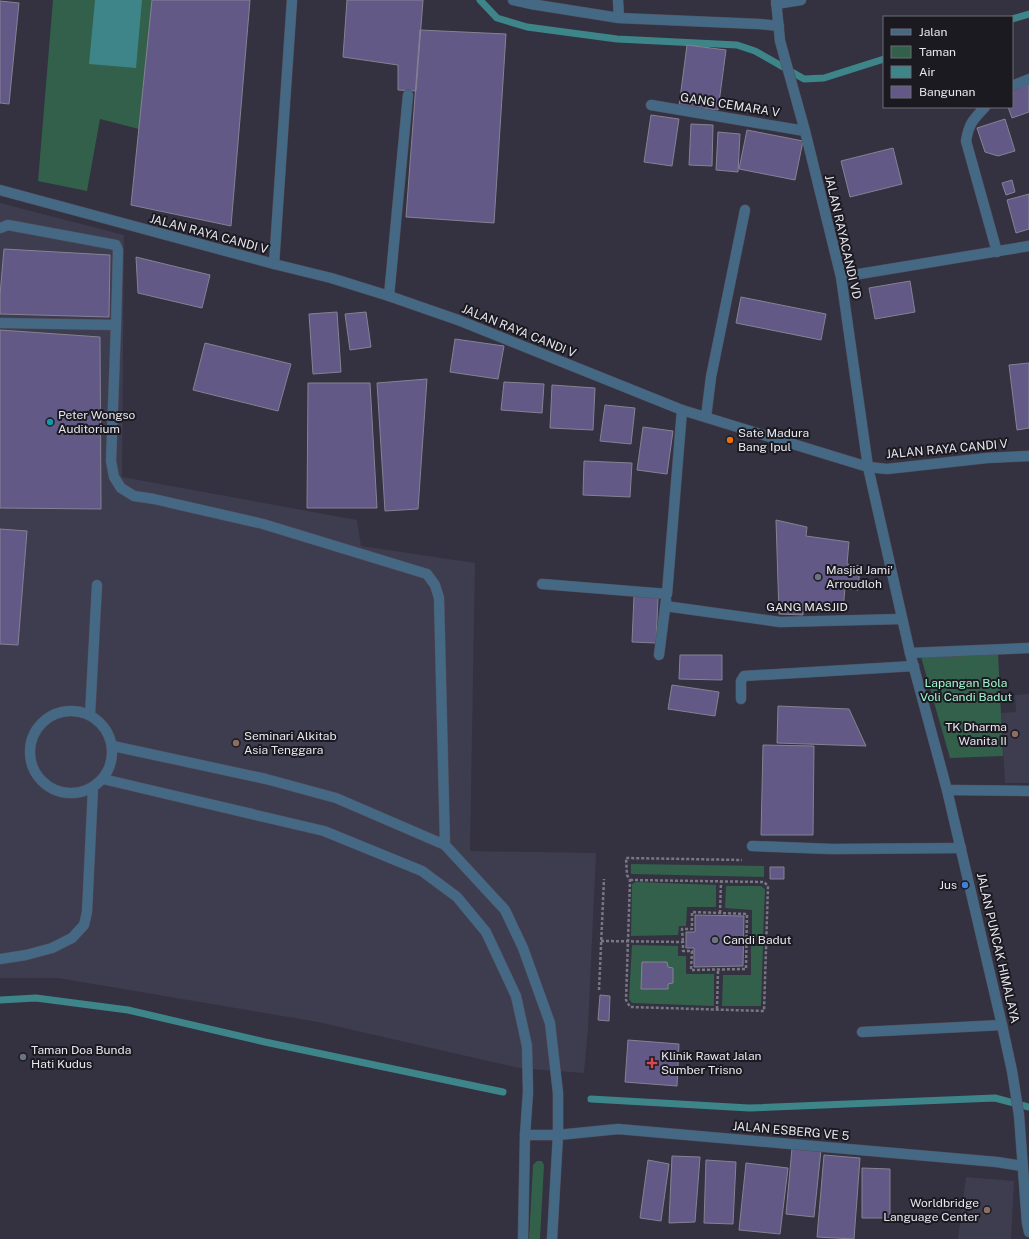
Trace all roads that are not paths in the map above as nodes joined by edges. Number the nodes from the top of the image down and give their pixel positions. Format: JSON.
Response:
{"nodes":[{"id":1,"x":292,"y":0,"type":"edge"},
{"id":2,"x":513,"y":0,"type":"edge"},
{"id":3,"x":618,"y":0,"type":"edge"},
{"id":4,"x":801,"y":0,"type":"edge"},
{"id":5,"x":776,"y":2,"type":"edge"},
{"id":6,"x":619,"y":18,"type":"junction"},
{"id":7,"x":778,"y":26,"type":"junction"},
{"id":8,"x":1029,"y":79,"type":"edge"},
{"id":9,"x":1013,"y":86,"type":"edge"},
{"id":10,"x":408,"y":95,"type":"dead end"},
{"id":11,"x":650,"y":105,"type":"dead end"},
{"id":12,"x":984,"y":108,"type":"edge"},
{"id":13,"x":805,"y":131,"type":"junction"},
{"id":14,"x":0,"y":190,"type":"edge"},
{"id":15,"x":745,"y":210,"type":"dead end"},
{"id":16,"x":0,"y":228,"type":"edge"},
{"id":17,"x":1029,"y":246,"type":"edge"},
{"id":18,"x":996,"y":252,"type":"junction"},
{"id":19,"x":274,"y":264,"type":"junction"},
{"id":20,"x":841,"y":277,"type":"junction"},
{"id":21,"x":389,"y":296,"type":"junction"},
{"id":22,"x":0,"y":323,"type":"edge"},
{"id":23,"x":116,"y":325,"type":"junction"},
{"id":24,"x":682,"y":410,"type":"junction"},
{"id":25,"x":706,"y":417,"type":"junction"},
{"id":26,"x":1029,"y":456,"type":"edge"},
{"id":27,"x":868,"y":467,"type":"junction"},
{"id":28,"x":542,"y":584,"type":"dead end"},
{"id":29,"x":97,"y":585,"type":"dead end"},
{"id":30,"x":667,"y":594,"type":"junction"},
{"id":31,"x":665,"y":606,"type":"junction"},
{"id":32,"x":902,"y":619,"type":"junction"},
{"id":33,"x":1029,"y":648,"type":"edge"},
{"id":34,"x":910,"y":653,"type":"junction"},
{"id":35,"x":659,"y":655,"type":"dead end"},
{"id":36,"x":914,"y":666,"type":"junction"},
{"id":37,"x":741,"y":699,"type":"dead end"},
{"id":38,"x":90,"y":715,"type":"junction"},
{"id":39,"x":113,"y":746,"type":"junction"},
{"id":40,"x":103,"y":779,"type":"junction"},
{"id":41,"x":93,"y":788,"type":"junction"},
{"id":42,"x":947,"y":790,"type":"junction"},
{"id":43,"x":1029,"y":791,"type":"edge"},
{"id":44,"x":445,"y":845,"type":"junction"},
{"id":45,"x":752,"y":846,"type":"dead end"},
{"id":46,"x":961,"y":848,"type":"junction"},
{"id":47,"x":0,"y":959,"type":"edge"},
{"id":48,"x":1002,"y":1025,"type":"junction"},
{"id":49,"x":862,"y":1032,"type":"dead end"},
{"id":50,"x":525,"y":1135,"type":"junction"},
{"id":51,"x":558,"y":1135,"type":"junction"},
{"id":52,"x":1022,"y":1166,"type":"junction"},
{"id":53,"x":1029,"y":1232,"type":"edge"},
{"id":54,"x":522,"y":1239,"type":"edge"},
{"id":55,"x":552,"y":1239,"type":"edge"}],
"edges":[{"from":1,"to":19,"type":"street"},
{"from":2,"to":6,"type":"street"},
{"from":3,"to":6,"type":"street"},
{"from":4,"to":5,"type":"street"},
{"from":5,"to":7,"type":"street","name":"JALAN RAYACANDI VD"},
{"from":6,"to":7,"type":"street"},
{"from":7,"to":13,"type":"street","name":"JALAN RAYACANDI VD"},
{"from":8,"to":9,"type":"street"},
{"from":10,"to":21,"type":"street"},
{"from":11,"to":13,"type":"street","name":"GANG CEMARA V"},
{"from":12,"to":18,"type":"street"},
{"from":13,"to":20,"type":"street","name":"JALAN RAYACANDI VD"},
{"from":14,"to":19,"type":"street","name":"JALAN RAYA CANDI V"},
{"from":15,"to":25,"type":"street"},
{"from":16,"to":23,"type":"street"},
{"from":17,"to":18,"type":"street"},
{"from":18,"to":20,"type":"street"},
{"from":19,"to":21,"type":"street","name":"JALAN RAYA CANDI V"},
{"from":20,"to":27,"type":"street","name":"JALAN RAYACANDI VD"},
{"from":21,"to":24,"type":"street","name":"JALAN RAYA CANDI V"},
{"from":22,"to":23,"type":"street"},
{"from":23,"to":44,"type":"street"},
{"from":24,"to":25,"type":"street","name":"JALAN RAYA CANDI V"},
{"from":24,"to":30,"type":"street"},
{"from":25,"to":27,"type":"street","name":"JALAN RAYA CANDI V"},
{"from":26,"to":27,"type":"street","name":"JALAN RAYA CANDI V"},
{"from":27,"to":32,"type":"street","name":"JALAN RAYACANDI VD"},
{"from":28,"to":30,"type":"street"},
{"from":29,"to":38,"type":"street"},
{"from":30,"to":31,"type":"street"},
{"from":31,"to":32,"type":"street","name":"GANG MASJID"},
{"from":31,"to":35,"type":"street"},
{"from":32,"to":34,"type":"street","name":"JALAN PUNCAK HIMALAYA"},
{"from":33,"to":34,"type":"street"},
{"from":34,"to":36,"type":"street","name":"JALAN PUNCAK HIMALAYA"},
{"from":36,"to":37,"type":"street"},
{"from":36,"to":42,"type":"street","name":"JALAN PUNCAK HIMALAYA"},
{"from":38,"to":39,"type":"street"},
{"from":38,"to":41,"type":"street"},
{"from":39,"to":40,"type":"street"},
{"from":39,"to":44,"type":"street"},
{"from":40,"to":41,"type":"street"},
{"from":40,"to":50,"type":"street"},
{"from":41,"to":47,"type":"street"},
{"from":42,"to":43,"type":"street"},
{"from":42,"to":46,"type":"street","name":"JALAN PUNCAK HIMALAYA"},
{"from":44,"to":51,"type":"street"},
{"from":45,"to":46,"type":"street"},
{"from":46,"to":48,"type":"street","name":"JALAN PUNCAK HIMALAYA"},
{"from":48,"to":49,"type":"street"},
{"from":48,"to":52,"type":"street","name":"JALAN PUNCAK HIMALAYA"},
{"from":50,"to":51,"type":"street","name":"JALAN ESBERG VE 5"},
{"from":50,"to":54,"type":"street"},
{"from":51,"to":52,"type":"street","name":"JALAN ESBERG VE 5"},
{"from":51,"to":55,"type":"street"},
{"from":52,"to":53,"type":"street","name":"JALAN PUNCAK HIMALAYA"}]}
